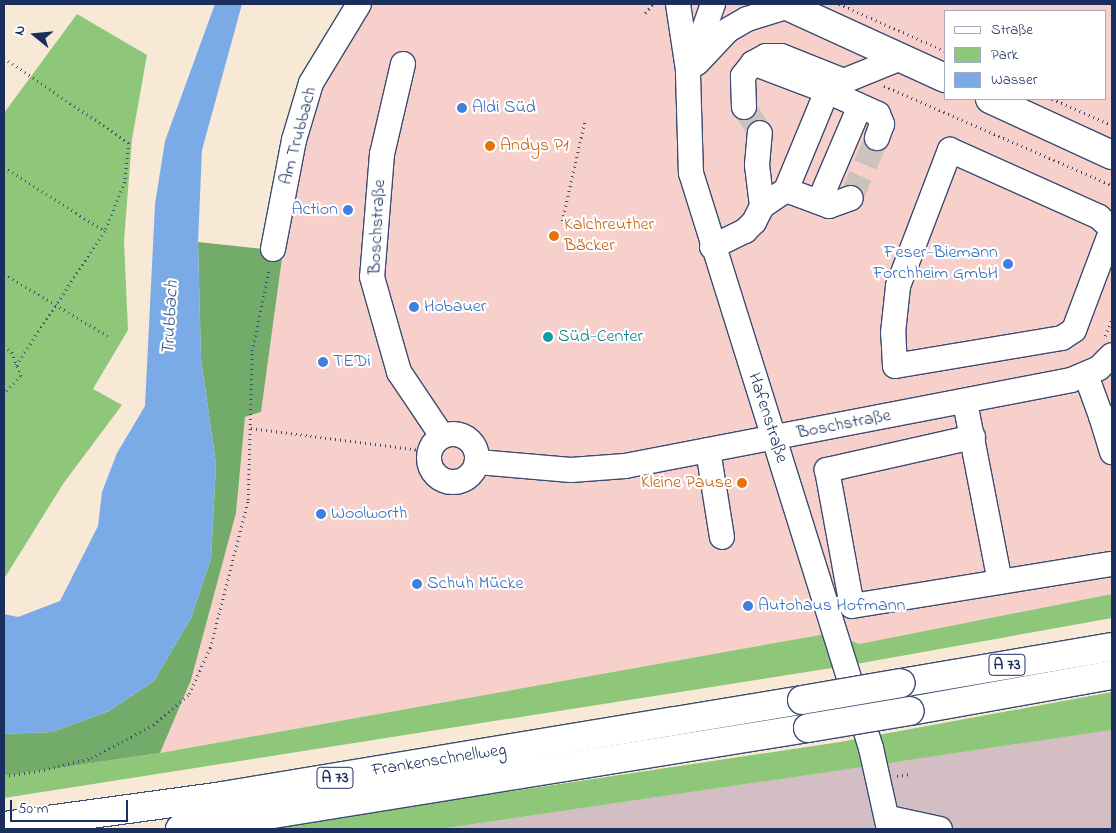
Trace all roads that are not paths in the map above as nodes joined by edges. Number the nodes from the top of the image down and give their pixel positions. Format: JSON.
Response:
{"nodes":[{"id":1,"x":359,"y":4,"type":"edge"},
{"id":2,"x":678,"y":4,"type":"edge"},
{"id":3,"x":713,"y":4,"type":"edge"},
{"id":4,"x":786,"y":5,"type":"edge"},
{"id":5,"x":901,"y":58,"type":"junction"},
{"id":6,"x":753,"y":63,"type":"junction"},
{"id":7,"x":403,"y":64,"type":"dead end"},
{"id":8,"x":688,"y":74,"type":"junction"},
{"id":9,"x":944,"y":78,"type":"edge"},
{"id":10,"x":827,"y":91,"type":"junction"},
{"id":11,"x":992,"y":100,"type":"edge"},
{"id":12,"x":860,"y":106,"type":"junction"},
{"id":13,"x":744,"y":107,"type":"tunnel mouth"},
{"id":14,"x":760,"y":133,"type":"tunnel mouth"},
{"id":15,"x":876,"y":138,"type":"tunnel mouth"},
{"id":16,"x":1112,"y":155,"type":"edge"},
{"id":17,"x":786,"y":190,"type":"junction"},
{"id":18,"x":851,"y":198,"type":"dead end"},
{"id":19,"x":819,"y":202,"type":"junction"},
{"id":20,"x":762,"y":206,"type":"junction"},
{"id":21,"x":1112,"y":229,"type":"edge"},
{"id":22,"x":712,"y":247,"type":"junction"},
{"id":23,"x":273,"y":249,"type":"road end"},
{"id":24,"x":1107,"y":263,"type":"edge"},
{"id":25,"x":1112,"y":355,"type":"edge"},
{"id":26,"x":1086,"y":375,"type":"junction"},
{"id":27,"x":965,"y":402,"type":"junction"},
{"id":28,"x":1107,"y":418,"type":"edge"},
{"id":29,"x":973,"y":437,"type":"junction"},
{"id":30,"x":774,"y":438,"type":"junction"},
{"id":31,"x":436,"y":444,"type":"junction"},
{"id":32,"x":708,"y":450,"type":"junction"},
{"id":33,"x":1112,"y":452,"type":"edge"},
{"id":34,"x":478,"y":462,"type":"junction"},
{"id":35,"x":722,"y":537,"type":"dead end"},
{"id":36,"x":1112,"y":564,"type":"edge"},
{"id":37,"x":1000,"y":582,"type":"junction"},
{"id":38,"x":1112,"y":647,"type":"edge"},
{"id":39,"x":1112,"y":676,"type":"edge"},
{"id":40,"x":889,"y":824,"type":"edge"},
{"id":41,"x":4,"y":826,"type":"edge"},
{"id":42,"x":180,"y":829,"type":"edge"},
{"id":43,"x":940,"y":829,"type":"edge"}],
"edges":[{"from":1,"to":23,"type":"street","name":"Am Trubbach"},
{"from":2,"to":8,"type":"street"},
{"from":3,"to":8,"type":"street","name":"Hafenstraße"},
{"from":4,"to":5,"type":"main road"},
{"from":4,"to":8,"type":"street"},
{"from":5,"to":6,"type":"street"},
{"from":5,"to":9,"type":"main road"},
{"from":6,"to":10,"type":"street"},
{"from":6,"to":13,"type":"street"},
{"from":7,"to":31,"type":"street","name":"Boschstraße"},
{"from":8,"to":22,"type":"street","name":"Hafenstraße"},
{"from":10,"to":12,"type":"street"},
{"from":10,"to":17,"type":"street"},
{"from":11,"to":16,"type":"main road"},
{"from":12,"to":15,"type":"street"},
{"from":12,"to":19,"type":"street"},
{"from":14,"to":20,"type":"street"},
{"from":17,"to":19,"type":"street"},
{"from":17,"to":20,"type":"street"},
{"from":18,"to":19,"type":"street"},
{"from":20,"to":22,"type":"street"},
{"from":21,"to":24,"type":"street"},
{"from":21,"to":24,"type":"street"},
{"from":22,"to":30,"type":"street","name":"Hafenstraße"},
{"from":25,"to":26,"type":"street","name":"Boschstraße"},
{"from":26,"to":27,"type":"street","name":"Boschstraße"},
{"from":26,"to":28,"type":"street"},
{"from":27,"to":29,"type":"street"},
{"from":27,"to":30,"type":"street","name":"Boschstraße"},
{"from":28,"to":33,"type":"street"},
{"from":29,"to":37,"type":"street"},
{"from":29,"to":37,"type":"street"},
{"from":30,"to":32,"type":"street","name":"Boschstraße"},
{"from":30,"to":40,"type":"street","name":"Hafenstraße"},
{"from":31,"to":34,"type":"street"},
{"from":31,"to":34,"type":"street","name":"Boschstraße"},
{"from":32,"to":34,"type":"street","name":"Boschstraße"},
{"from":32,"to":35,"type":"street"},
{"from":36,"to":37,"type":"street"},
{"from":38,"to":41,"type":"main road","name":"Frankenschnellweg","number":"A 73","bridge":true},
{"from":39,"to":42,"type":"main road","number":"A 73","bridge":true},
{"from":40,"to":43,"type":"street"}]}
